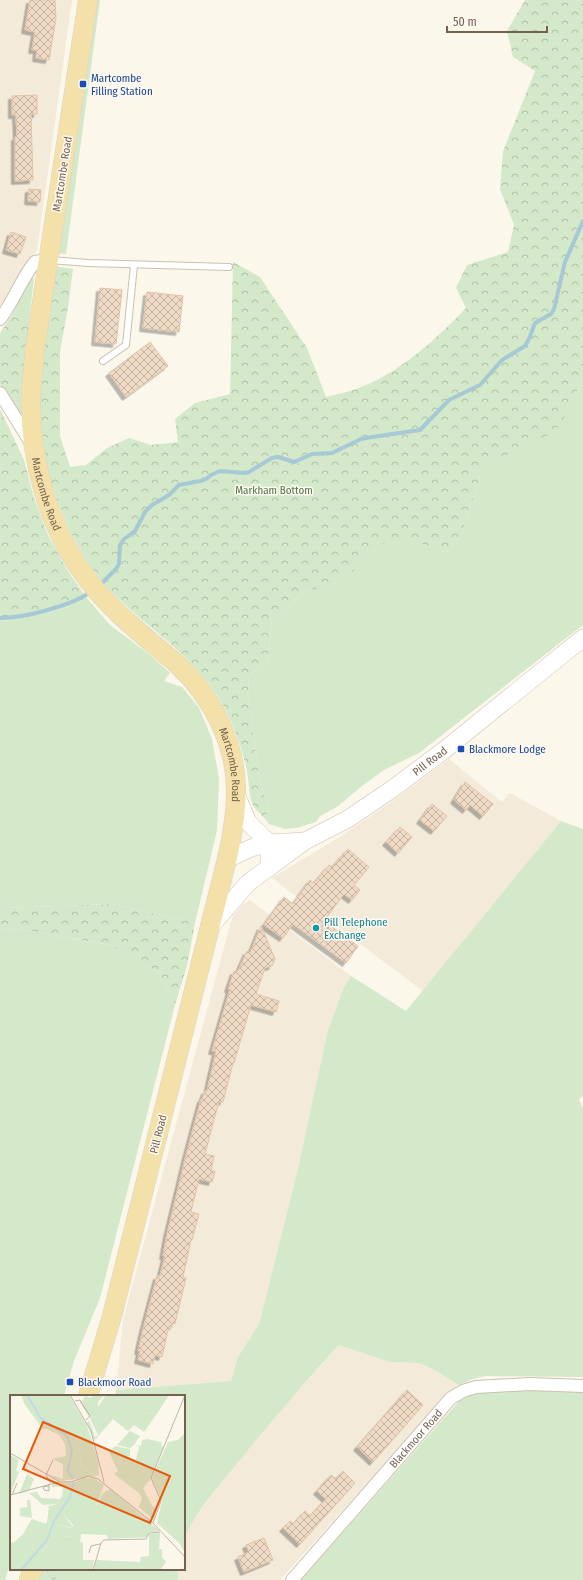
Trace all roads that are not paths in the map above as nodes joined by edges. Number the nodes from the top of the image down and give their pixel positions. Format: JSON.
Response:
{"nodes":[{"id":1,"x":88,"y":0,"type":"edge"},
{"id":2,"x":49,"y":260,"type":"junction"},
{"id":3,"x":134,"y":265,"type":"junction"},
{"id":4,"x":229,"y":267,"type":"dead end"},
{"id":5,"x":0,"y":318,"type":"edge"},
{"id":6,"x":103,"y":361,"type":"dead end"},
{"id":7,"x":0,"y":393,"type":"edge"},
{"id":8,"x":34,"y":448,"type":"junction"},
{"id":9,"x":583,"y":638,"type":"edge"},
{"id":10,"x":236,"y":794,"type":"junction"},
{"id":11,"x":305,"y":841,"type":"junction"},
{"id":12,"x":269,"y":843,"type":"junction"},
{"id":13,"x":225,"y":867,"type":"junction"},
{"id":14,"x":269,"y":868,"type":"junction"},
{"id":15,"x":248,"y":883,"type":"junction"},
{"id":16,"x":210,"y":926,"type":"junction"},
{"id":17,"x":583,"y":1386,"type":"edge"},
{"id":18,"x":88,"y":1395,"type":"edge"},
{"id":19,"x":33,"y":1570,"type":"edge"},
{"id":20,"x":29,"y":1580,"type":"edge"},
{"id":21,"x":292,"y":1580,"type":"edge"}],
"edges":[{"from":1,"to":2,"type":"main road","name":"Martcombe Road"},
{"from":2,"to":3,"type":"lane"},
{"from":2,"to":5,"type":"street"},
{"from":2,"to":8,"type":"main road","name":"Martcombe Road"},
{"from":3,"to":4,"type":"lane"},
{"from":3,"to":6,"type":"lane"},
{"from":7,"to":8,"type":"street"},
{"from":8,"to":10,"type":"main road","name":"Martcombe Road"},
{"from":9,"to":11,"type":"street","name":"Pill Road"},
{"from":10,"to":12,"type":"street"},
{"from":10,"to":13,"type":"main road","name":"Martcombe Road"},
{"from":11,"to":12,"type":"street","name":"Pill Road"},
{"from":11,"to":14,"type":"street","name":"Pill Road"},
{"from":12,"to":13,"type":"street","name":"Pill Road"},
{"from":12,"to":14,"type":"street"},
{"from":13,"to":15,"type":"street"},
{"from":13,"to":16,"type":"main road","name":"Martcombe Road"},
{"from":14,"to":15,"type":"street","name":"Pill Road"},
{"from":15,"to":16,"type":"street","name":"Pill Road"},
{"from":16,"to":18,"type":"main road","name":"Pill Road"},
{"from":17,"to":21,"type":"street","name":"Blackmoor Road"},
{"from":19,"to":20,"type":"main road"}]}
